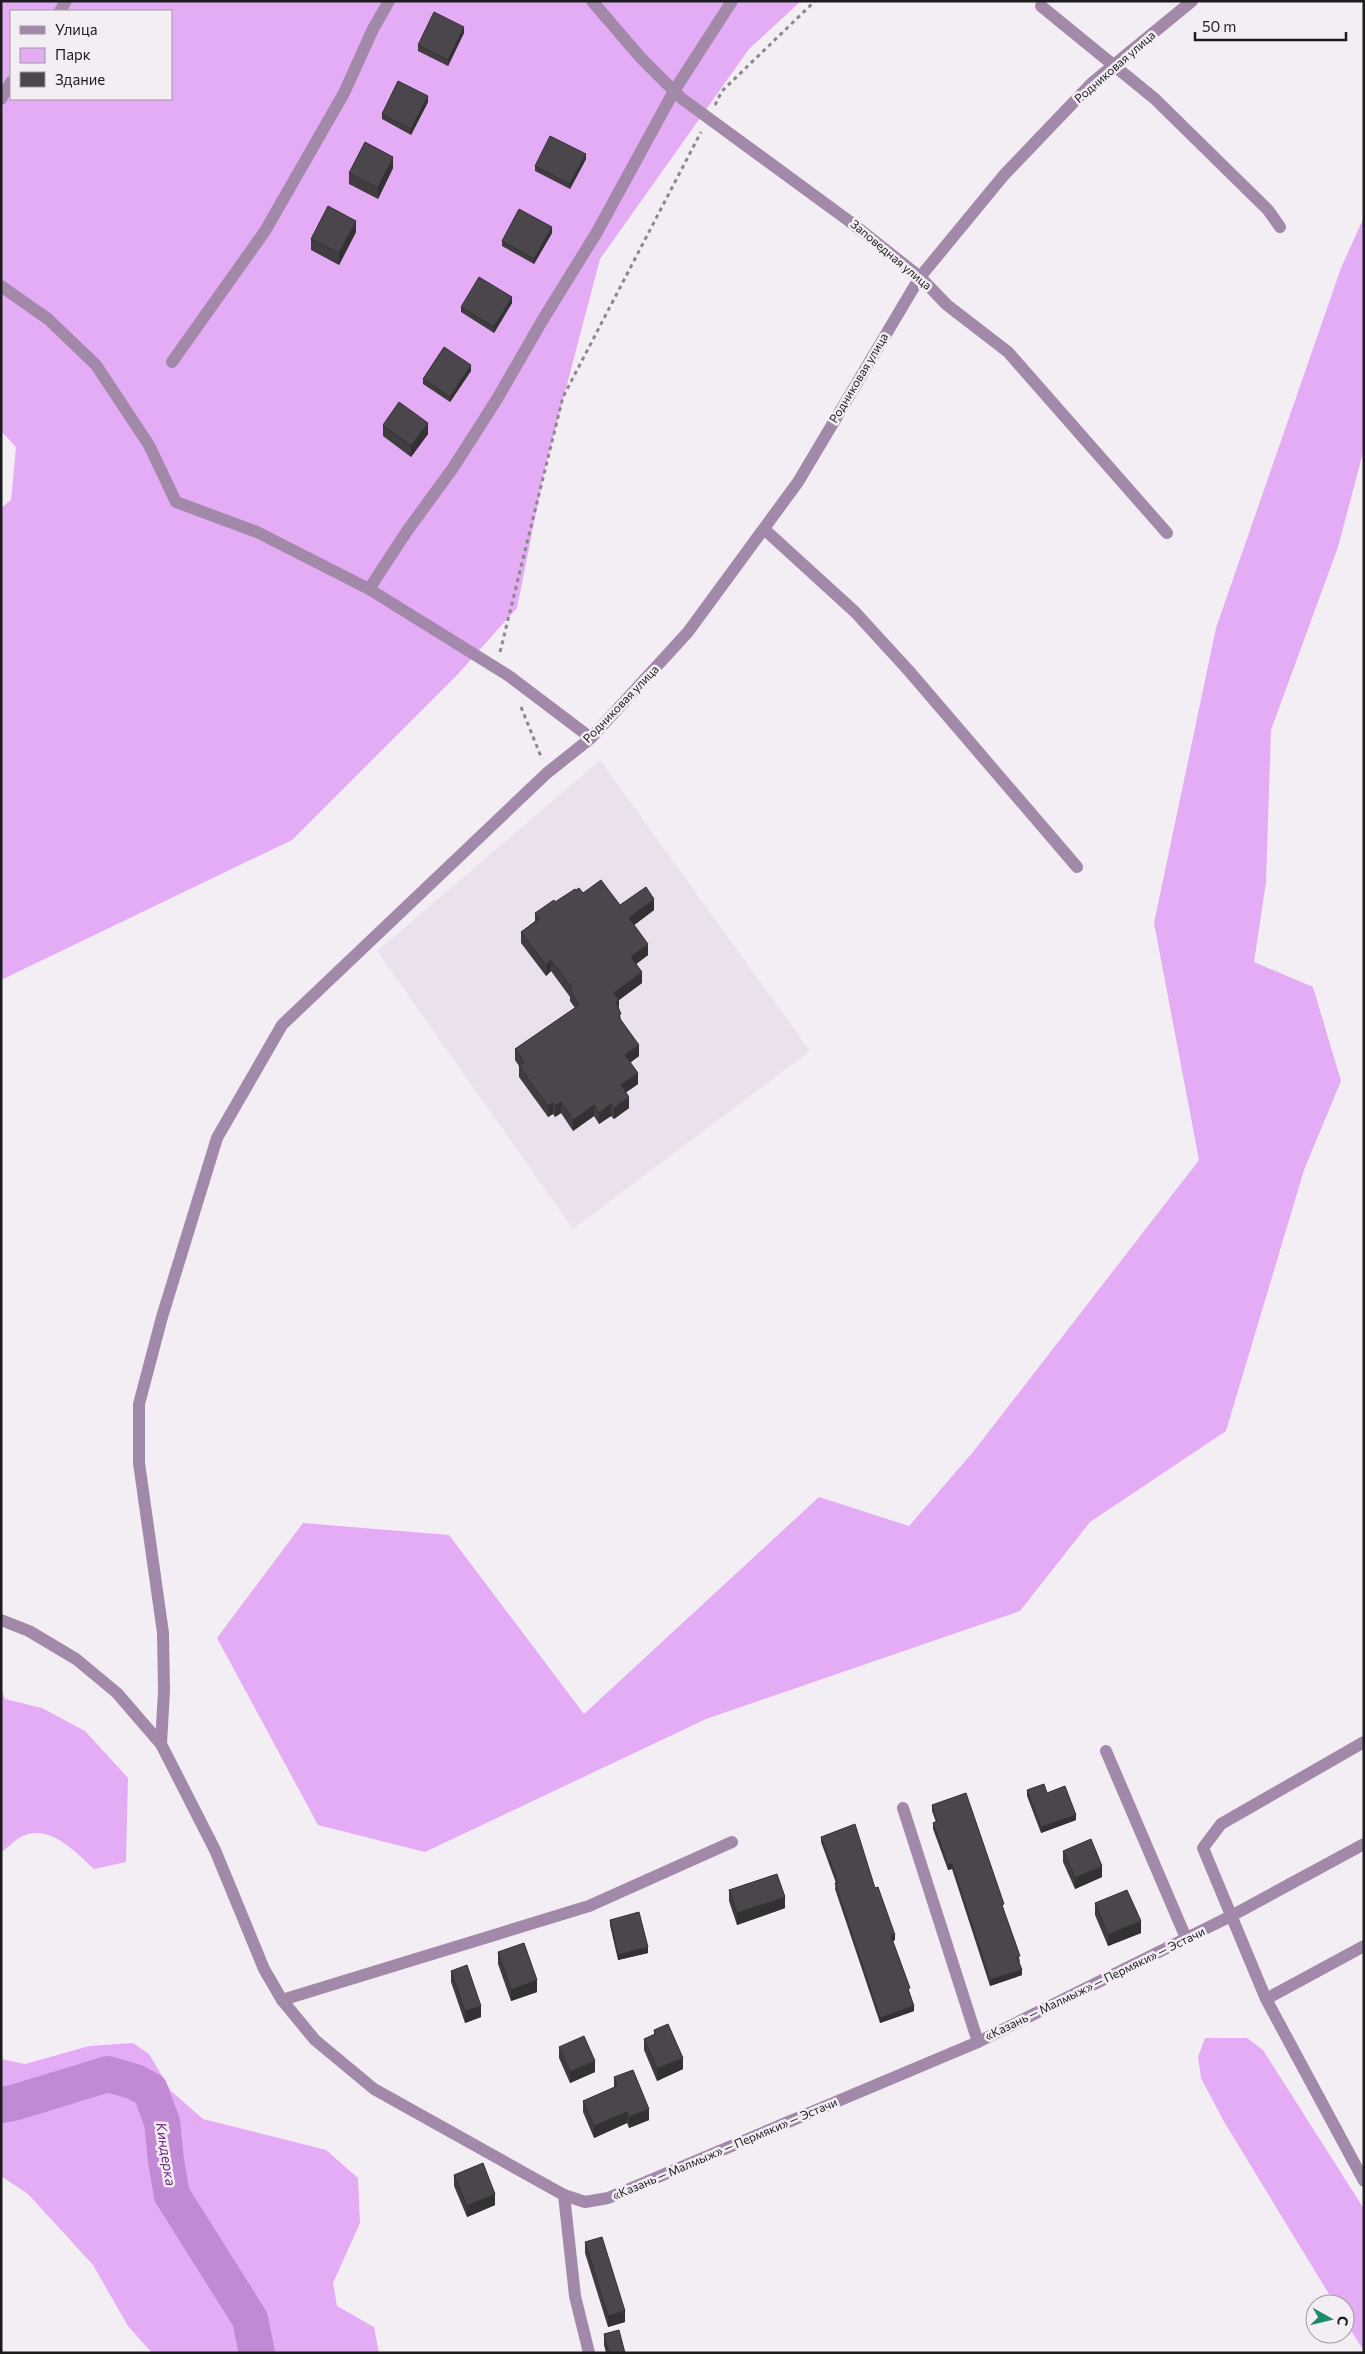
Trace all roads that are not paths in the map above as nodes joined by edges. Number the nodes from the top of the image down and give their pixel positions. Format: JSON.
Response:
{"nodes":[{"id":1,"x":389,"y":1,"type":"edge"},
{"id":2,"x":592,"y":1,"type":"edge"},
{"id":3,"x":732,"y":1,"type":"edge"},
{"id":4,"x":1192,"y":1,"type":"edge"},
{"id":5,"x":1041,"y":6,"type":"dead end"},
{"id":6,"x":1113,"y":66,"type":"junction"},
{"id":7,"x":10,"y":84,"type":"edge"},
{"id":8,"x":674,"y":91,"type":"junction"},
{"id":9,"x":1,"y":99,"type":"edge"},
{"id":10,"x":1280,"y":227,"type":"dead end"},
{"id":11,"x":920,"y":277,"type":"junction"},
{"id":12,"x":1,"y":286,"type":"edge"},
{"id":13,"x":172,"y":362,"type":"dead end"},
{"id":14,"x":764,"y":530,"type":"junction"},
{"id":15,"x":1167,"y":533,"type":"dead end"},
{"id":16,"x":369,"y":589,"type":"junction"},
{"id":17,"x":591,"y":738,"type":"junction"},
{"id":18,"x":1077,"y":867,"type":"dead end"},
{"id":19,"x":1,"y":1620,"type":"edge"},
{"id":20,"x":1364,"y":1742,"type":"edge"},
{"id":21,"x":161,"y":1744,"type":"junction"},
{"id":22,"x":1106,"y":1751,"type":"dead end"},
{"id":23,"x":903,"y":1808,"type":"dead end"},
{"id":24,"x":732,"y":1842,"type":"dead end"},
{"id":25,"x":1364,"y":1844,"type":"edge"},
{"id":26,"x":1233,"y":1915,"type":"junction"},
{"id":27,"x":1186,"y":1938,"type":"junction"},
{"id":28,"x":1364,"y":1946,"type":"edge"},
{"id":29,"x":1266,"y":1999,"type":"junction"},
{"id":30,"x":282,"y":2000,"type":"junction"},
{"id":31,"x":978,"y":2042,"type":"junction"},
{"id":32,"x":1364,"y":2181,"type":"edge"},
{"id":33,"x":564,"y":2195,"type":"junction"},
{"id":34,"x":589,"y":2353,"type":"edge"}],
"edges":[{"from":1,"to":13,"type":"street"},
{"from":2,"to":8,"type":"street","name":"Заповедная улица"},
{"from":3,"to":8,"type":"street"},
{"from":4,"to":6,"type":"street","name":"Родниковая улица"},
{"from":5,"to":6,"type":"street"},
{"from":6,"to":10,"type":"street"},
{"from":6,"to":11,"type":"street","name":"Родниковая улица"},
{"from":7,"to":9,"type":"street"},
{"from":8,"to":11,"type":"street","name":"Заповедная улица"},
{"from":8,"to":16,"type":"street"},
{"from":11,"to":14,"type":"street","name":"Родниковая улица"},
{"from":11,"to":15,"type":"street","name":"Заповедная улица"},
{"from":12,"to":16,"type":"street"},
{"from":14,"to":17,"type":"street","name":"Родниковая улица"},
{"from":14,"to":18,"type":"street"},
{"from":16,"to":17,"type":"street"},
{"from":17,"to":21,"type":"street","name":"Родниковая улица"},
{"from":19,"to":21,"type":"street","name":"«Казань — Малмыж» — Пермяки» — Эстачи"},
{"from":20,"to":26,"type":"street"},
{"from":21,"to":30,"type":"street","name":"«Казань — Малмыж» — Пермяки» — Эстачи"},
{"from":22,"to":27,"type":"street"},
{"from":23,"to":31,"type":"street"},
{"from":24,"to":30,"type":"street"},
{"from":25,"to":26,"type":"street","name":"«Казань — Малмыж» — Пермяки» — Эстачи"},
{"from":26,"to":27,"type":"street","name":"«Казань — Малмыж» — Пермяки» — Эстачи"},
{"from":26,"to":29,"type":"street"},
{"from":27,"to":31,"type":"street","name":"«Казань — Малмыж» — Пермяки» — Эстачи"},
{"from":28,"to":29,"type":"street"},
{"from":29,"to":32,"type":"street"},
{"from":30,"to":33,"type":"street","name":"«Казань — Малмыж» — Пермяки» — Эстачи"},
{"from":31,"to":33,"type":"street","name":"«Казань — Малмыж» — Пермяки» — Эстачи"},
{"from":33,"to":34,"type":"street"}]}
